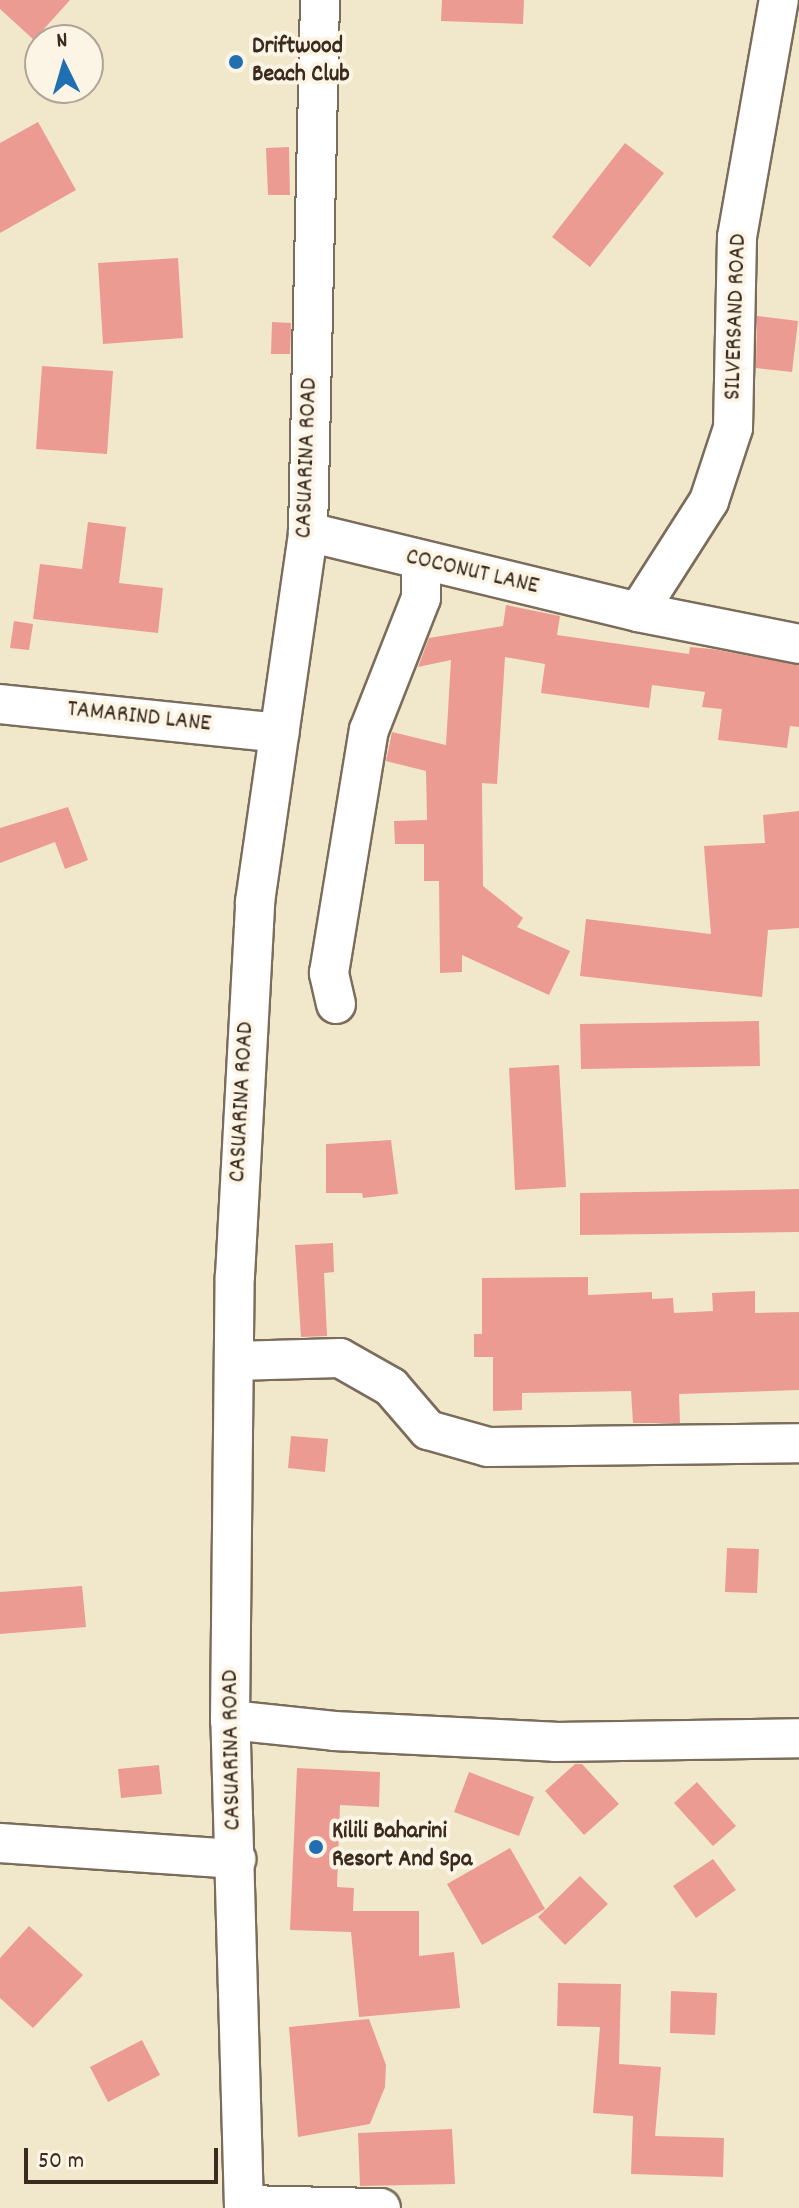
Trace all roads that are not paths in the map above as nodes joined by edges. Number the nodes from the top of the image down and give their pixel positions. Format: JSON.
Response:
{"nodes":[{"id":1,"x":320,"y":0,"type":"edge"},
{"id":2,"x":779,"y":0,"type":"edge"},
{"id":3,"x":308,"y":532,"type":"junction"},
{"id":4,"x":421,"y":561,"type":"junction"},
{"id":5,"x":638,"y":612,"type":"junction"},
{"id":6,"x":799,"y":644,"type":"edge"},
{"id":7,"x":0,"y":704,"type":"edge"},
{"id":8,"x":279,"y":733,"type":"junction"},
{"id":9,"x":336,"y":1004,"type":"dead end"},
{"id":10,"x":234,"y":1361,"type":"junction"},
{"id":11,"x":799,"y":1443,"type":"edge"},
{"id":12,"x":230,"y":1720,"type":"junction"},
{"id":13,"x":799,"y":1738,"type":"edge"},
{"id":14,"x":0,"y":1843,"type":"edge"},
{"id":15,"x":236,"y":1859,"type":"junction"},
{"id":16,"x":244,"y":2207,"type":"edge"},
{"id":17,"x":381,"y":2208,"type":"edge"}],
"edges":[{"from":1,"to":3,"type":"street","name":"CASUARINA ROAD"},
{"from":2,"to":5,"type":"street","name":"SILVERSAND ROAD"},
{"from":3,"to":4,"type":"street","name":"COCONUT LANE"},
{"from":3,"to":8,"type":"street","name":"CASUARINA ROAD"},
{"from":4,"to":5,"type":"street","name":"COCONUT LANE"},
{"from":4,"to":9,"type":"street"},
{"from":5,"to":6,"type":"street","name":"COCONUT LANE"},
{"from":7,"to":8,"type":"street","name":"TAMARIND LANE"},
{"from":8,"to":10,"type":"street","name":"CASUARINA ROAD"},
{"from":10,"to":11,"type":"street"},
{"from":10,"to":12,"type":"street","name":"CASUARINA ROAD"},
{"from":12,"to":13,"type":"street"},
{"from":12,"to":15,"type":"street","name":"CASUARINA ROAD"},
{"from":14,"to":15,"type":"street"},
{"from":15,"to":16,"type":"street","name":"CASUARINA ROAD"},
{"from":16,"to":17,"type":"street"}]}
